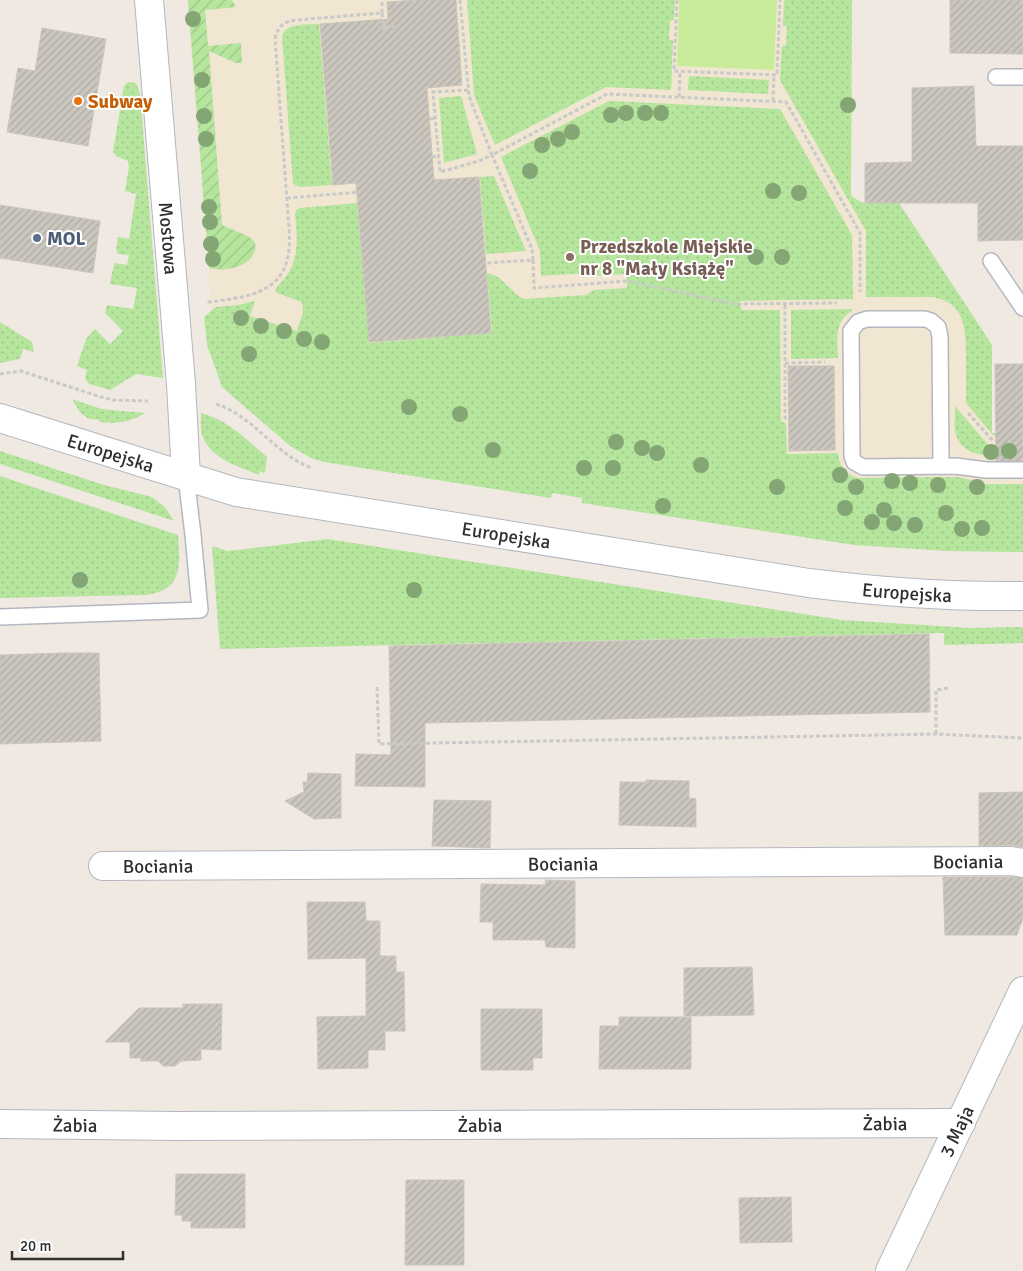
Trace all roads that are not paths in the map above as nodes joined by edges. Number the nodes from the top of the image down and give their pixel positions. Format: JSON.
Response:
{"nodes":[{"id":1,"x":149,"y":0,"type":"edge"},
{"id":2,"x":996,"y":77,"type":"dead end"},
{"id":3,"x":1023,"y":77,"type":"edge"},
{"id":4,"x":991,"y":261,"type":"dead end"},
{"id":5,"x":1023,"y":308,"type":"edge"},
{"id":6,"x":0,"y":418,"type":"edge"},
{"id":7,"x":941,"y":466,"type":"junction"},
{"id":8,"x":1023,"y":470,"type":"edge"},
{"id":9,"x":186,"y":476,"type":"junction"},
{"id":10,"x":1023,"y":596,"type":"edge"},
{"id":11,"x":0,"y":617,"type":"edge"},
{"id":12,"x":1023,"y":863,"type":"edge"},
{"id":13,"x":103,"y":866,"type":"dead end"},
{"id":14,"x":1023,"y":991,"type":"edge"},
{"id":15,"x":961,"y":1123,"type":"junction"},
{"id":16,"x":0,"y":1124,"type":"edge"},
{"id":17,"x":890,"y":1271,"type":"edge"}],
"edges":[{"from":1,"to":9,"type":"street","name":"Mostowa"},
{"from":2,"to":3,"type":"lane"},
{"from":4,"to":5,"type":"lane"},
{"from":6,"to":9,"type":"street","name":"Europejska"},
{"from":7,"to":7,"type":"lane"},
{"from":7,"to":8,"type":"lane"},
{"from":9,"to":10,"type":"street","name":"Europejska"},
{"from":9,"to":11,"type":"lane"},
{"from":12,"to":13,"type":"street","name":"Bociania"},
{"from":14,"to":15,"type":"street","name":"3 Maja"},
{"from":15,"to":16,"type":"street","name":"Żabia"},
{"from":15,"to":17,"type":"street","name":"3 Maja"}]}
